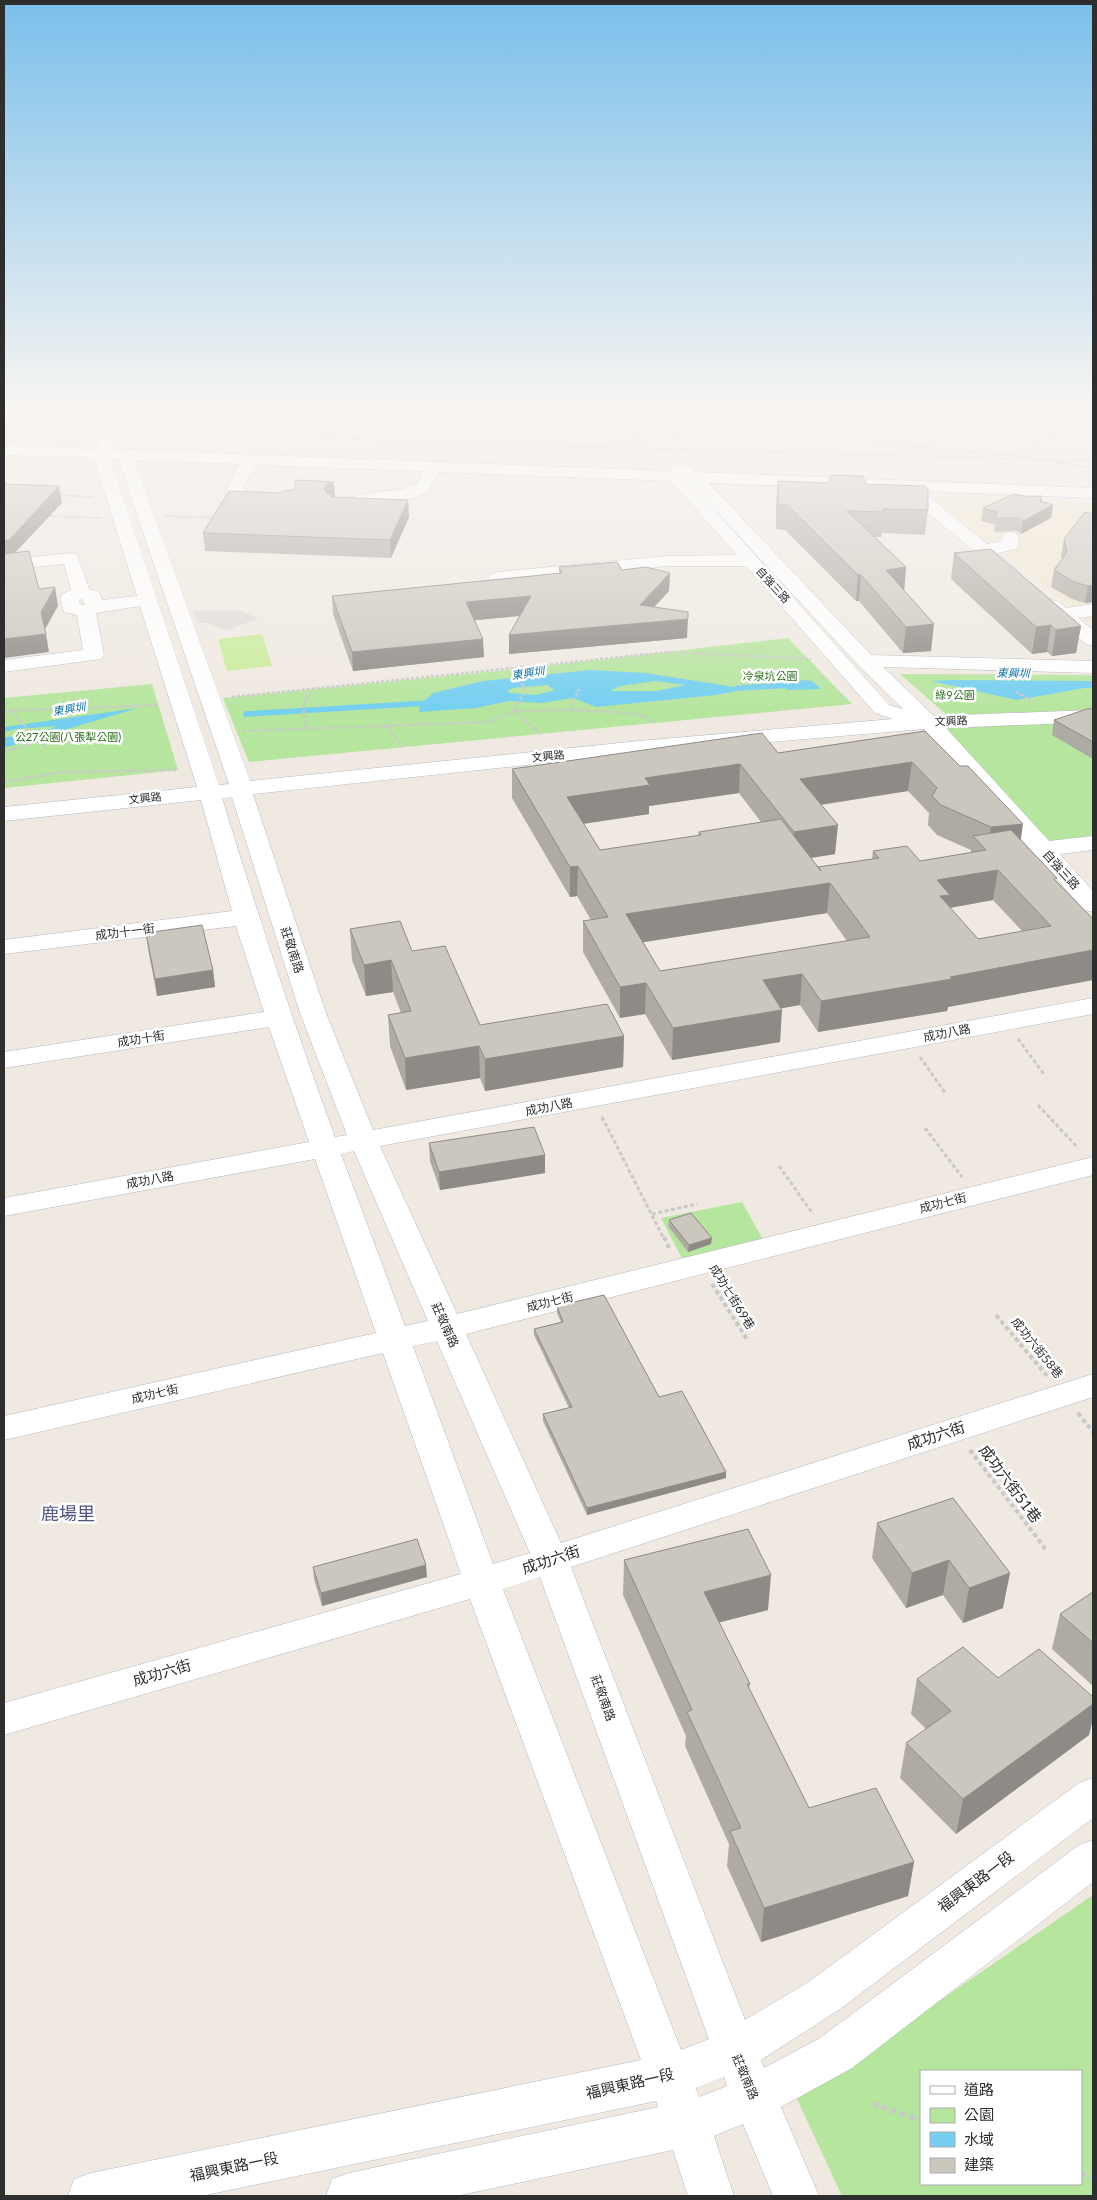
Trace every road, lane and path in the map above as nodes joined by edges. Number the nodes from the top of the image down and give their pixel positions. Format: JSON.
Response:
{"nodes":[{"id":1,"x":123,"y":508,"type":"edge"},
{"id":2,"x":143,"y":508,"type":"edge"},
{"id":3,"x":709,"y":508,"type":"edge"},
{"id":4,"x":716,"y":508,"type":"edge"},
{"id":5,"x":933,"y":508,"type":"edge"},
{"id":6,"x":160,"y":515,"type":"dead end"},
{"id":7,"x":50,"y":516,"type":"edge"},
{"id":8,"x":102,"y":518,"type":"dead end"},
{"id":9,"x":225,"y":519,"type":"edge"},
{"id":10,"x":1010,"y":537,"type":"edge"},
{"id":11,"x":984,"y":550,"type":"junction"},
{"id":12,"x":751,"y":561,"type":"junction"},
{"id":13,"x":4,"y":565,"type":"edge"},
{"id":14,"x":664,"y":571,"type":"edge"},
{"id":15,"x":497,"y":578,"type":"edge"},
{"id":16,"x":1026,"y":585,"type":"edge"},
{"id":17,"x":146,"y":595,"type":"junction"},
{"id":18,"x":1040,"y":596,"type":"edge"},
{"id":19,"x":88,"y":601,"type":"junction"},
{"id":20,"x":1093,"y":610,"type":"edge"},
{"id":21,"x":1062,"y":614,"type":"junction"},
{"id":22,"x":1093,"y":640,"type":"edge"},
{"id":23,"x":842,"y":661,"type":"junction"},
{"id":24,"x":865,"y":661,"type":"junction"},
{"id":25,"x":4,"y":666,"type":"edge"},
{"id":26,"x":1093,"y":667,"type":"edge"},
{"id":27,"x":527,"y":668,"type":"junction"},
{"id":28,"x":579,"y":689,"type":"dead end"},
{"id":29,"x":311,"y":690,"type":"junction"},
{"id":30,"x":1016,"y":692,"type":"dead end"},
{"id":31,"x":224,"y":698,"type":"dead end"},
{"id":32,"x":1037,"y":704,"type":"dead end"},
{"id":33,"x":159,"y":705,"type":"dead end"},
{"id":34,"x":911,"y":706,"type":"junction"},
{"id":35,"x":882,"y":709,"type":"junction"},
{"id":36,"x":10,"y":710,"type":"junction"},
{"id":37,"x":570,"y":710,"type":"junction"},
{"id":38,"x":4,"y":711,"type":"edge"},
{"id":39,"x":514,"y":711,"type":"junction"},
{"id":40,"x":1093,"y":716,"type":"edge"},
{"id":41,"x":929,"y":722,"type":"junction"},
{"id":42,"x":655,"y":723,"type":"dead end"},
{"id":43,"x":386,"y":726,"type":"junction"},
{"id":44,"x":307,"y":728,"type":"junction"},
{"id":45,"x":237,"y":731,"type":"dead end"},
{"id":46,"x":541,"y":734,"type":"dead end"},
{"id":47,"x":41,"y":741,"type":"junction"},
{"id":48,"x":403,"y":747,"type":"dead end"},
{"id":49,"x":48,"y":748,"type":"dead end"},
{"id":50,"x":4,"y":752,"type":"edge"},
{"id":51,"x":178,"y":770,"type":"dead end"},
{"id":52,"x":4,"y":782,"type":"edge"},
{"id":53,"x":222,"y":782,"type":"junction"},
{"id":54,"x":4,"y":798,"type":"edge"},
{"id":55,"x":4,"y":814,"type":"edge"},
{"id":56,"x":1093,"y":843,"type":"edge"},
{"id":57,"x":1043,"y":849,"type":"junction"},
{"id":58,"x":1093,"y":905,"type":"edge"},
{"id":59,"x":246,"y":917,"type":"junction"},
{"id":60,"x":4,"y":946,"type":"edge"},
{"id":61,"x":1093,"y":1006,"type":"edge"},
{"id":62,"x":278,"y":1018,"type":"junction"},
{"id":63,"x":1005,"y":1022,"type":"junction"},
{"id":64,"x":908,"y":1040,"type":"junction"},
{"id":65,"x":4,"y":1060,"type":"edge"},
{"id":66,"x":1044,"y":1074,"type":"dead end"},
{"id":67,"x":946,"y":1094,"type":"dead end"},
{"id":68,"x":593,"y":1099,"type":"junction"},
{"id":69,"x":1038,"y":1105,"type":"dead end"},
{"id":70,"x":925,"y":1128,"type":"dead end"},
{"id":71,"x":364,"y":1142,"type":"junction"},
{"id":72,"x":324,"y":1148,"type":"junction"},
{"id":73,"x":1087,"y":1159,"type":"edge"},
{"id":74,"x":779,"y":1166,"type":"dead end"},
{"id":75,"x":976,"y":1195,"type":"junction"},
{"id":76,"x":697,"y":1204,"type":"dead end"},
{"id":77,"x":4,"y":1207,"type":"edge"},
{"id":78,"x":652,"y":1214,"type":"junction"},
{"id":79,"x":826,"y":1233,"type":"junction"},
{"id":80,"x":690,"y":1267,"type":"junction"},
{"id":81,"x":996,"y":1315,"type":"dead end"},
{"id":82,"x":446,"y":1328,"type":"junction"},
{"id":83,"x":394,"y":1339,"type":"junction"},
{"id":84,"x":748,"y":1342,"type":"dead end"},
{"id":85,"x":1078,"y":1390,"type":"edge"},
{"id":86,"x":4,"y":1428,"type":"edge"},
{"id":87,"x":955,"y":1430,"type":"junction"},
{"id":88,"x":1047,"y":1551,"type":"dead end"},
{"id":89,"x":551,"y":1560,"type":"junction"},
{"id":90,"x":482,"y":1582,"type":"junction"},
{"id":91,"x":4,"y":1719,"type":"edge"},
{"id":92,"x":1093,"y":1795,"type":"edge"},
{"id":93,"x":1092,"y":1860,"type":"edge"},
{"id":94,"x":735,"y":2051,"type":"junction"},
{"id":95,"x":669,"y":2076,"type":"junction"},
{"id":96,"x":754,"y":2098,"type":"junction"},
{"id":97,"x":872,"y":2104,"type":"dead end"},
{"id":98,"x":920,"y":2120,"type":"edge"},
{"id":99,"x":687,"y":2124,"type":"junction"},
{"id":100,"x":91,"y":2196,"type":"edge"},
{"id":101,"x":349,"y":2196,"type":"edge"},
{"id":102,"x":711,"y":2196,"type":"edge"},
{"id":103,"x":796,"y":2196,"type":"edge"}],
"edges":[{"from":1,"to":17,"type":"street","name":"莊敬南路"},
{"from":2,"to":53,"type":"street","name":"莊敬南路"},
{"from":3,"to":12,"type":"street","name":"自強三路"},
{"from":4,"to":24,"type":"street","name":"自強三路"},
{"from":5,"to":11,"type":"street"},
{"from":6,"to":9,"type":"path"},
{"from":7,"to":8,"type":"path"},
{"from":10,"to":11,"type":"street"},
{"from":11,"to":16,"type":"street"},
{"from":12,"to":14,"type":"street"},
{"from":12,"to":15,"type":"street"},
{"from":12,"to":23,"type":"street","name":"自強三路"},
{"from":13,"to":19,"type":"street"},
{"from":17,"to":19,"type":"street"},
{"from":17,"to":53,"type":"street","name":"莊敬南路"},
{"from":18,"to":21,"type":"street"},
{"from":19,"to":25,"type":"street"},
{"from":20,"to":21,"type":"street"},
{"from":21,"to":22,"type":"street"},
{"from":23,"to":27,"type":"path"},
{"from":23,"to":35,"type":"street","name":"自強三路"},
{"from":24,"to":26,"type":"street"},
{"from":24,"to":34,"type":"street","name":"自強三路"},
{"from":27,"to":29,"type":"path"},
{"from":27,"to":39,"type":"path"},
{"from":28,"to":37,"type":"path"},
{"from":29,"to":31,"type":"path"},
{"from":29,"to":44,"type":"path"},
{"from":30,"to":32,"type":"path"},
{"from":33,"to":36,"type":"path"},
{"from":34,"to":35,"type":"street","name":"文興路"},
{"from":34,"to":41,"type":"street","name":"自強三路"},
{"from":35,"to":41,"type":"street"},
{"from":35,"to":53,"type":"street","name":"文興路"},
{"from":36,"to":38,"type":"path"},
{"from":36,"to":47,"type":"path"},
{"from":37,"to":39,"type":"path"},
{"from":37,"to":42,"type":"path"},
{"from":39,"to":43,"type":"path"},
{"from":39,"to":46,"type":"path"},
{"from":40,"to":41,"type":"street","name":"文興路"},
{"from":41,"to":53,"type":"street","name":"文興路"},
{"from":41,"to":57,"type":"street","name":"自強三路"},
{"from":43,"to":44,"type":"path"},
{"from":43,"to":48,"type":"path"},
{"from":44,"to":45,"type":"path"},
{"from":47,"to":49,"type":"path"},
{"from":47,"to":50,"type":"path"},
{"from":51,"to":52,"type":"path"},
{"from":53,"to":54,"type":"street","name":"文興路"},
{"from":53,"to":55,"type":"street","name":"文興路"},
{"from":53,"to":59,"type":"street","name":"莊敬南路"},
{"from":53,"to":71,"type":"street","name":"莊敬南路"},
{"from":56,"to":57,"type":"street"},
{"from":57,"to":58,"type":"street","name":"自強三路"},
{"from":59,"to":60,"type":"street","name":"成功十一街"},
{"from":59,"to":62,"type":"street","name":"莊敬南路"},
{"from":61,"to":63,"type":"street","name":"成功八路"},
{"from":62,"to":65,"type":"street","name":"成功十街"},
{"from":62,"to":72,"type":"street","name":"莊敬南路"},
{"from":63,"to":64,"type":"street","name":"成功八路"},
{"from":63,"to":66,"type":"path"},
{"from":64,"to":67,"type":"path"},
{"from":64,"to":68,"type":"street","name":"成功八路"},
{"from":68,"to":71,"type":"street","name":"成功八路"},
{"from":68,"to":78,"type":"path","name":"成功七街69巷"},
{"from":69,"to":73,"type":"path"},
{"from":70,"to":75,"type":"path"},
{"from":71,"to":72,"type":"street","name":"成功八路"},
{"from":71,"to":82,"type":"street","name":"莊敬南路"},
{"from":72,"to":77,"type":"street","name":"成功八路"},
{"from":72,"to":83,"type":"street","name":"莊敬南路"},
{"from":73,"to":75,"type":"street","name":"成功七街"},
{"from":74,"to":79,"type":"path"},
{"from":75,"to":79,"type":"street","name":"成功七街"},
{"from":76,"to":78,"type":"path"},
{"from":78,"to":80,"type":"path","name":"成功七街69巷"},
{"from":79,"to":80,"type":"street","name":"成功七街"},
{"from":80,"to":82,"type":"street","name":"成功七街"},
{"from":80,"to":84,"type":"path","name":"成功七街69巷"},
{"from":81,"to":85,"type":"path","name":"成功六街58巷"},
{"from":82,"to":83,"type":"street","name":"成功七街"},
{"from":82,"to":89,"type":"street","name":"莊敬南路"},
{"from":83,"to":86,"type":"street","name":"成功七街"},
{"from":83,"to":90,"type":"street","name":"莊敬南路"},
{"from":85,"to":87,"type":"street","name":"成功六街"},
{"from":87,"to":88,"type":"path","name":"成功六街51巷"},
{"from":87,"to":89,"type":"street","name":"成功六街"},
{"from":89,"to":90,"type":"street","name":"成功六街"},
{"from":89,"to":94,"type":"street","name":"莊敬南路"},
{"from":90,"to":91,"type":"street","name":"成功六街"},
{"from":90,"to":95,"type":"street","name":"莊敬南路"},
{"from":92,"to":94,"type":"street","name":"福興東路一段"},
{"from":93,"to":96,"type":"street"},
{"from":94,"to":95,"type":"street","name":"福興東路一段"},
{"from":94,"to":96,"type":"street","name":"莊敬南路"},
{"from":95,"to":99,"type":"street","name":"莊敬南路"},
{"from":95,"to":100,"type":"street","name":"福興東路一段"},
{"from":96,"to":99,"type":"street"},
{"from":96,"to":103,"type":"street","name":"莊敬南路"},
{"from":97,"to":98,"type":"path"},
{"from":99,"to":101,"type":"street"},
{"from":99,"to":102,"type":"street","name":"莊敬南路"}]}
